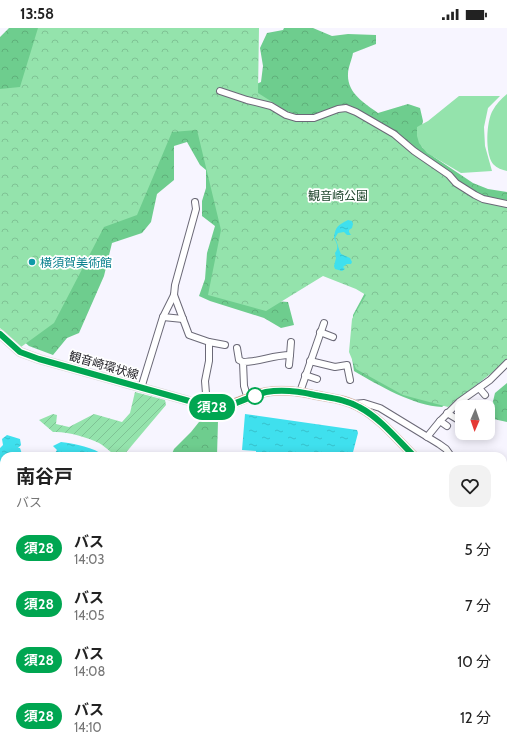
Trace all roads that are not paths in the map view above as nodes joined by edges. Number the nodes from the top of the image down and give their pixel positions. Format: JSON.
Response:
{"nodes":[{"id":1,"x":220,"y":91,"type":"dead end"},
{"id":2,"x":195,"y":202,"type":"dead end"},
{"id":3,"x":507,"y":204,"type":"edge"},
{"id":4,"x":174,"y":295,"type":"junction"},
{"id":5,"x":163,"y":317,"type":"junction"},
{"id":6,"x":183,"y":319,"type":"junction"},
{"id":7,"x":324,"y":323,"type":"dead end"},
{"id":8,"x":320,"y":332,"type":"junction"},
{"id":9,"x":0,"y":334,"type":"edge"},
{"id":10,"x":333,"y":337,"type":"dead end"},
{"id":11,"x":210,"y":342,"type":"junction"},
{"id":12,"x":291,"y":342,"type":"dead end"},
{"id":13,"x":225,"y":345,"type":"dead end"},
{"id":14,"x":238,"y":348,"type":"dead end"},
{"id":15,"x":290,"y":355,"type":"junction"},
{"id":16,"x":310,"y":361,"type":"junction"},
{"id":17,"x":243,"y":362,"type":"junction"},
{"id":18,"x":507,"y":363,"type":"edge"},
{"id":19,"x":289,"y":365,"type":"dead end"},
{"id":20,"x":305,"y":374,"type":"junction"},
{"id":21,"x":317,"y":379,"type":"dead end"},
{"id":22,"x":350,"y":380,"type":"dead end"},
{"id":23,"x":142,"y":385,"type":"dead end"},
{"id":24,"x":479,"y":388,"type":"junction"},
{"id":25,"x":300,"y":392,"type":"junction"},
{"id":26,"x":485,"y":395,"type":"dead end"},
{"id":27,"x":248,"y":399,"type":"junction"},
{"id":28,"x":354,"y":404,"type":"junction"},
{"id":29,"x":207,"y":406,"type":"junction"},
{"id":30,"x":380,"y":408,"type":"junction"},
{"id":31,"x":447,"y":413,"type":"junction"},
{"id":32,"x":374,"y":416,"type":"junction"},
{"id":33,"x":455,"y":418,"type":"edge"},
{"id":34,"x":440,"y":421,"type":"junction"},
{"id":35,"x":447,"y":426,"type":"dead end"},
{"id":36,"x":427,"y":436,"type":"junction"},
{"id":37,"x":410,"y":452,"type":"edge"},
{"id":38,"x":448,"y":452,"type":"edge"}],
"edges":[{"from":1,"to":3,"type":"street"},
{"from":2,"to":4,"type":"street"},
{"from":4,"to":5,"type":"street"},
{"from":4,"to":6,"type":"street"},
{"from":5,"to":6,"type":"street"},
{"from":5,"to":23,"type":"street"},
{"from":6,"to":11,"type":"street"},
{"from":7,"to":8,"type":"street"},
{"from":8,"to":10,"type":"street"},
{"from":8,"to":16,"type":"street"},
{"from":9,"to":29,"type":"main road","name":"観音崎環状線"},
{"from":11,"to":13,"type":"street"},
{"from":11,"to":29,"type":"street"},
{"from":12,"to":15,"type":"street"},
{"from":14,"to":17,"type":"street"},
{"from":15,"to":17,"type":"street"},
{"from":15,"to":19,"type":"street"},
{"from":16,"to":20,"type":"street"},
{"from":16,"to":22,"type":"street"},
{"from":17,"to":27,"type":"street"},
{"from":18,"to":24,"type":"street"},
{"from":20,"to":21,"type":"street"},
{"from":20,"to":25,"type":"street"},
{"from":24,"to":26,"type":"street"},
{"from":24,"to":31,"type":"street"},
{"from":25,"to":27,"type":"highway"},
{"from":25,"to":28,"type":"highway"},
{"from":27,"to":29,"type":"highway"},
{"from":28,"to":30,"type":"street"},
{"from":28,"to":32,"type":"highway"},
{"from":30,"to":32,"type":"street"},
{"from":30,"to":36,"type":"street"},
{"from":31,"to":33,"type":"street"},
{"from":31,"to":34,"type":"street"},
{"from":32,"to":37,"type":"highway"},
{"from":34,"to":35,"type":"street"},
{"from":34,"to":36,"type":"street"},
{"from":36,"to":38,"type":"street"}]}
